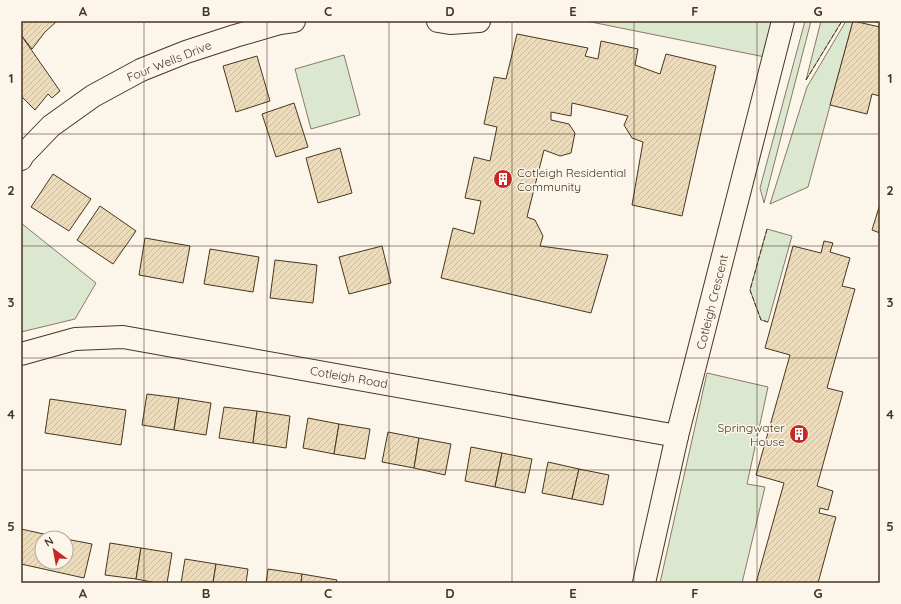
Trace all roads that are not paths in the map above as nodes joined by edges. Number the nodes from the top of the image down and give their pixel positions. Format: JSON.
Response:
{"nodes":[{"id":1,"x":294,"y":21,"type":"edge"},
{"id":2,"x":438,"y":21,"type":"edge"},
{"id":3,"x":479,"y":21,"type":"edge"},
{"id":4,"x":783,"y":21,"type":"edge"},
{"id":5,"x":21,"y":159,"type":"edge"},
{"id":6,"x":23,"y":347,"type":"edge"},
{"id":7,"x":677,"y":436,"type":"junction"},
{"id":8,"x":644,"y":583,"type":"edge"}],
"edges":[{"from":1,"to":5,"type":"street","name":"Four Wells Drive"},
{"from":2,"to":3,"type":"street"},
{"from":4,"to":7,"type":"street","name":"Cotleigh Crescent"},
{"from":6,"to":7,"type":"street","name":"Cotleigh Road"},
{"from":7,"to":8,"type":"street","name":"Cotleigh Crescent"}]}
